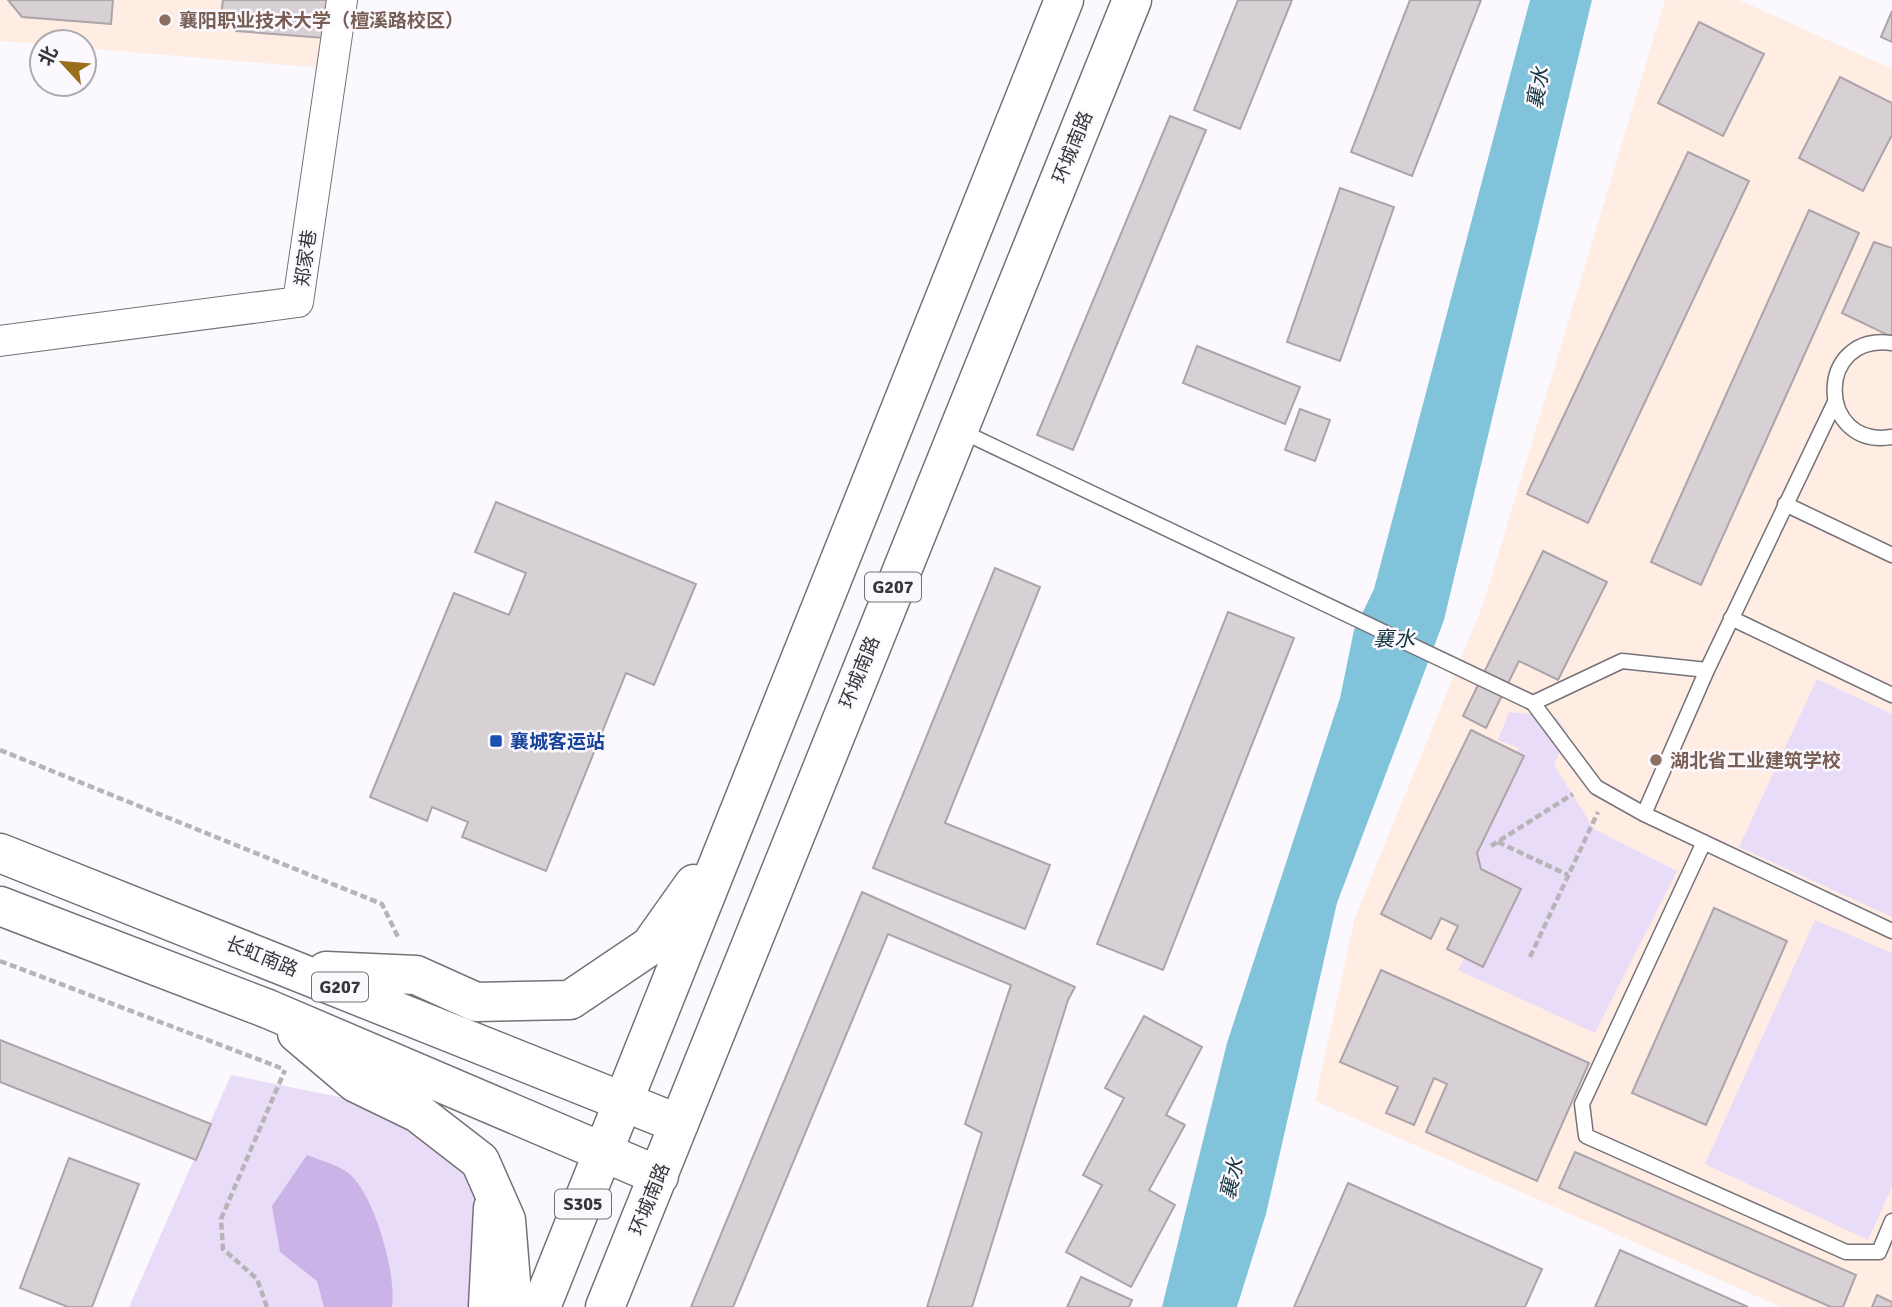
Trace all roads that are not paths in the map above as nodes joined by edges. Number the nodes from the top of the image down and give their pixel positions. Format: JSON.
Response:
{"nodes":[{"id":1,"x":342,"y":0,"type":"edge"},
{"id":2,"x":1064,"y":0,"type":"edge"},
{"id":3,"x":1132,"y":0,"type":"edge"},
{"id":4,"x":0,"y":341,"type":"edge"},
{"id":5,"x":1892,"y":343,"type":"edge"},
{"id":6,"x":1835,"y":402,"type":"junction"},
{"id":7,"x":958,"y":429,"type":"junction"},
{"id":8,"x":1892,"y":437,"type":"edge"},
{"id":9,"x":1785,"y":504,"type":"junction"},
{"id":10,"x":1892,"y":555,"type":"edge"},
{"id":11,"x":1731,"y":618,"type":"junction"},
{"id":12,"x":1707,"y":670,"type":"junction"},
{"id":13,"x":1892,"y":695,"type":"edge"},
{"id":14,"x":1533,"y":703,"type":"junction"},
{"id":15,"x":1644,"y":814,"type":"junction"},
{"id":16,"x":732,"y":831,"type":"junction"},
{"id":17,"x":1704,"y":842,"type":"junction"},
{"id":18,"x":0,"y":853,"type":"edge"},
{"id":19,"x":0,"y":906,"type":"edge"},
{"id":20,"x":1892,"y":931,"type":"edge"},
{"id":21,"x":297,"y":970,"type":"junction"},
{"id":22,"x":268,"y":1009,"type":"junction"},
{"id":23,"x":622,"y":1100,"type":"junction"},
{"id":24,"x":679,"y":1124,"type":"junction"},
{"id":25,"x":605,"y":1151,"type":"junction"},
{"id":26,"x":659,"y":1176,"type":"junction"},
{"id":27,"x":494,"y":1192,"type":"junction"},
{"id":28,"x":1892,"y":1221,"type":"edge"},
{"id":29,"x":488,"y":1307,"type":"edge"},
{"id":30,"x":513,"y":1307,"type":"edge"},
{"id":31,"x":541,"y":1307,"type":"edge"},
{"id":32,"x":605,"y":1307,"type":"edge"}],
"edges":[{"from":1,"to":4,"type":"street","name":"郑家巷"},
{"from":2,"to":16,"type":"main road"},
{"from":3,"to":7,"type":"main road","name":"环城南路","number":"G207"},
{"from":5,"to":6,"type":"lane"},
{"from":6,"to":8,"type":"lane"},
{"from":6,"to":9,"type":"lane"},
{"from":7,"to":14,"type":"lane"},
{"from":7,"to":24,"type":"main road","name":"环城南路","number":"G207"},
{"from":9,"to":10,"type":"lane"},
{"from":9,"to":11,"type":"lane"},
{"from":11,"to":12,"type":"lane"},
{"from":11,"to":13,"type":"lane"},
{"from":12,"to":14,"type":"lane"},
{"from":12,"to":15,"type":"lane"},
{"from":14,"to":15,"type":"lane"},
{"from":15,"to":17,"type":"lane"},
{"from":16,"to":21,"type":"main road"},
{"from":16,"to":23,"type":"main road"},
{"from":17,"to":20,"type":"lane"},
{"from":17,"to":28,"type":"lane"},
{"from":18,"to":21,"type":"main road","name":"长虹南路","number":"G207"},
{"from":19,"to":22,"type":"main road","number":"G207"},
{"from":21,"to":23,"type":"main road","name":"长虹南路","number":"G207"},
{"from":22,"to":25,"type":"main road","number":"G207"},
{"from":22,"to":27,"type":"main road"},
{"from":23,"to":24,"type":"main road","name":"长虹南路","number":"G207"},
{"from":23,"to":25,"type":"main road","number":"S305"},
{"from":24,"to":26,"type":"main road","name":"环城南路","number":"G207"},
{"from":25,"to":26,"type":"main road","number":"G207"},
{"from":25,"to":31,"type":"main road","number":"S305"},
{"from":26,"to":32,"type":"main road","name":"环城南路","number":"S305"},
{"from":27,"to":29,"type":"main road"},
{"from":27,"to":30,"type":"main road"}]}
